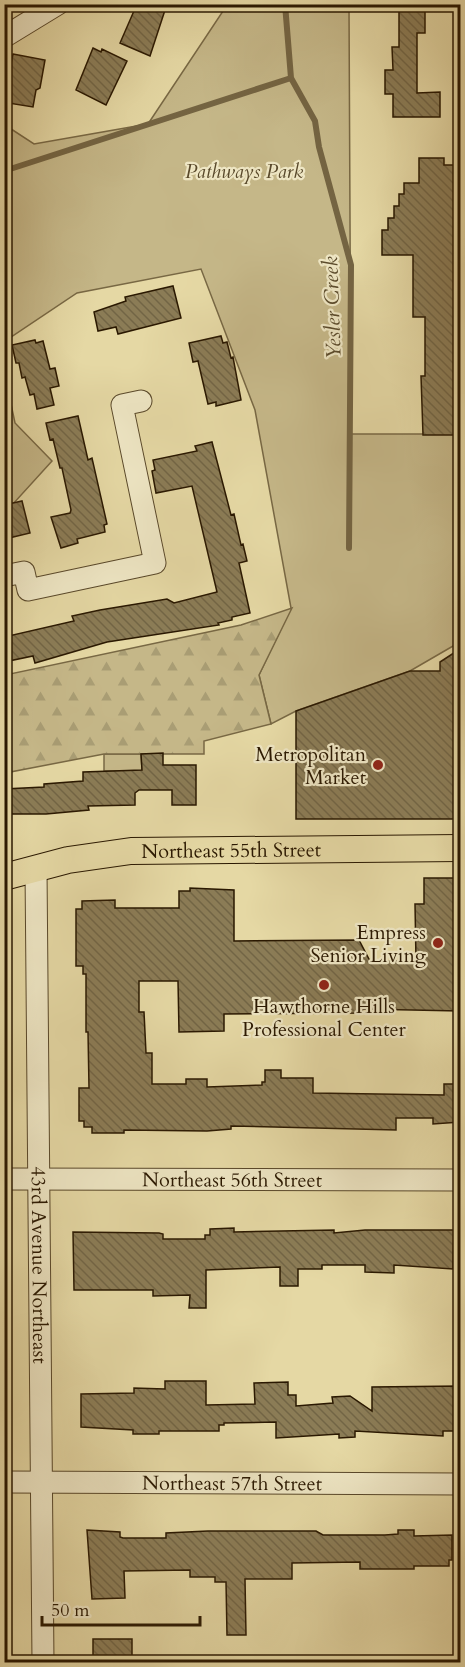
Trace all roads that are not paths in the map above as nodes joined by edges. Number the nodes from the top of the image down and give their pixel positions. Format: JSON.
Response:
{"nodes":[{"id":1,"x":58,"y":4,"type":"edge"},
{"id":2,"x":4,"y":37,"type":"edge"},
{"id":3,"x":141,"y":401,"type":"dead end"},
{"id":4,"x":4,"y":576,"type":"edge"},
{"id":5,"x":460,"y":848,"type":"edge"},
{"id":6,"x":36,"y":869,"type":"junction"},
{"id":7,"x":4,"y":877,"type":"edge"},
{"id":8,"x":4,"y":1179,"type":"edge"},
{"id":9,"x":40,"y":1179,"type":"junction"},
{"id":10,"x":460,"y":1180,"type":"edge"},
{"id":11,"x":4,"y":1482,"type":"edge"},
{"id":12,"x":42,"y":1482,"type":"junction"},
{"id":13,"x":460,"y":1484,"type":"edge"},
{"id":14,"x":43,"y":1662,"type":"edge"}],
"edges":[{"from":1,"to":2,"type":"street"},
{"from":3,"to":4,"type":"street"},
{"from":5,"to":6,"type":"main road","name":"Northeast 55th Street"},
{"from":6,"to":7,"type":"main road","name":"Northeast 55th Street"},
{"from":6,"to":9,"type":"street","name":"43rd Avenue Northeast"},
{"from":8,"to":9,"type":"street","name":"Northeast 56th Street"},
{"from":9,"to":10,"type":"street","name":"Northeast 56th Street"},
{"from":9,"to":12,"type":"street","name":"43rd Avenue Northeast"},
{"from":11,"to":12,"type":"street","name":"Northeast 57th Street"},
{"from":12,"to":13,"type":"street","name":"Northeast 57th Street"},
{"from":12,"to":14,"type":"street","name":"43rd Avenue Northeast"}]}
